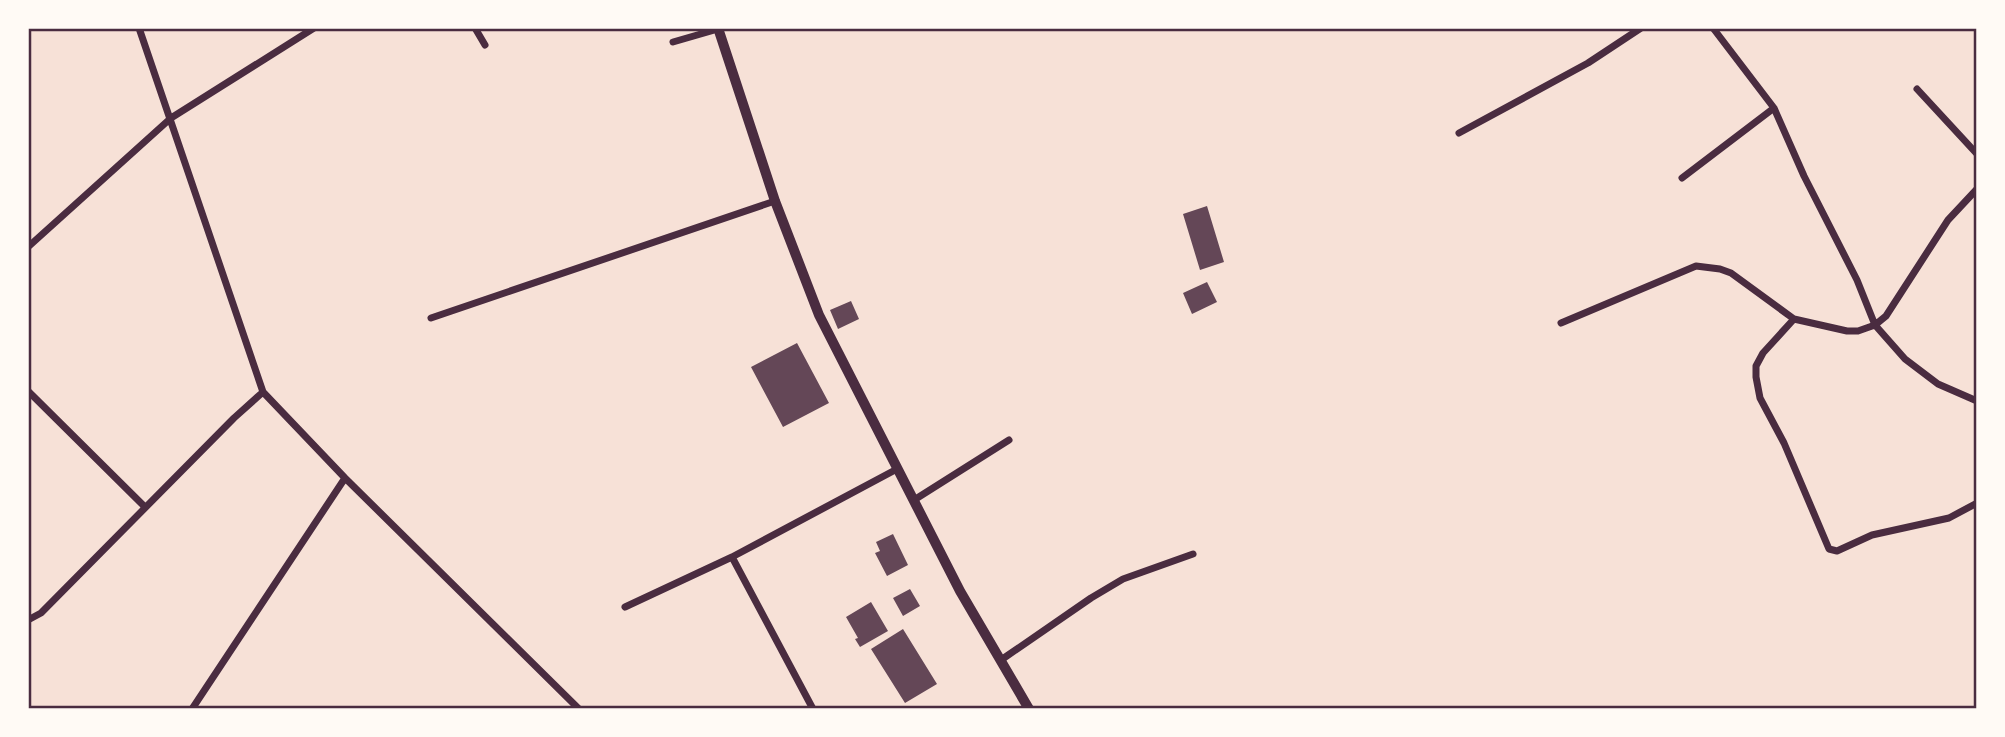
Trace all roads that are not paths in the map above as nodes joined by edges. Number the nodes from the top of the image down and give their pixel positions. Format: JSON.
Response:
{"nodes":[{"id":1,"x":139,"y":28,"type":"edge"},
{"id":2,"x":314,"y":28,"type":"edge"},
{"id":3,"x":475,"y":28,"type":"edge"},
{"id":4,"x":1641,"y":28,"type":"edge"},
{"id":5,"x":1713,"y":28,"type":"edge"},
{"id":6,"x":718,"y":29,"type":"edge"},
{"id":7,"x":673,"y":42,"type":"dead end"},
{"id":8,"x":485,"y":45,"type":"dead end"},
{"id":9,"x":1917,"y":89,"type":"dead end"},
{"id":10,"x":1774,"y":108,"type":"junction"},
{"id":11,"x":171,"y":118,"type":"junction"},
{"id":12,"x":1459,"y":133,"type":"dead end"},
{"id":13,"x":1977,"y":154,"type":"edge"},
{"id":14,"x":1682,"y":178,"type":"dead end"},
{"id":15,"x":1977,"y":189,"type":"edge"},
{"id":16,"x":775,"y":201,"type":"junction"},
{"id":17,"x":28,"y":247,"type":"edge"},
{"id":18,"x":431,"y":318,"type":"dead end"},
{"id":19,"x":1794,"y":319,"type":"junction"},
{"id":20,"x":1562,"y":323,"type":"dead end"},
{"id":21,"x":1875,"y":325,"type":"junction"},
{"id":22,"x":28,"y":391,"type":"edge"},
{"id":23,"x":263,"y":392,"type":"junction"},
{"id":24,"x":1977,"y":401,"type":"edge"},
{"id":25,"x":1009,"y":440,"type":"dead end"},
{"id":26,"x":897,"y":469,"type":"junction"},
{"id":27,"x":345,"y":478,"type":"junction"},
{"id":28,"x":914,"y":500,"type":"junction"},
{"id":29,"x":1977,"y":503,"type":"edge"},
{"id":30,"x":145,"y":507,"type":"junction"},
{"id":31,"x":1193,"y":554,"type":"dead end"},
{"id":32,"x":732,"y":557,"type":"junction"},
{"id":33,"x":625,"y":607,"type":"dead end"},
{"id":34,"x":28,"y":620,"type":"edge"},
{"id":35,"x":1001,"y":660,"type":"junction"},
{"id":36,"x":192,"y":709,"type":"edge"},
{"id":37,"x":579,"y":709,"type":"edge"},
{"id":38,"x":813,"y":709,"type":"edge"},
{"id":39,"x":1029,"y":709,"type":"edge"}],
"edges":[{"from":1,"to":11,"type":"street"},
{"from":2,"to":11,"type":"street"},
{"from":3,"to":8,"type":"street"},
{"from":4,"to":12,"type":"street"},
{"from":5,"to":10,"type":"street"},
{"from":6,"to":7,"type":"street"},
{"from":6,"to":16,"type":"street"},
{"from":9,"to":13,"type":"street"},
{"from":10,"to":14,"type":"street"},
{"from":10,"to":21,"type":"street"},
{"from":11,"to":17,"type":"street"},
{"from":11,"to":23,"type":"street"},
{"from":15,"to":21,"type":"street"},
{"from":16,"to":18,"type":"street"},
{"from":16,"to":26,"type":"street"},
{"from":19,"to":20,"type":"street"},
{"from":19,"to":21,"type":"street"},
{"from":19,"to":29,"type":"street"},
{"from":21,"to":24,"type":"street"},
{"from":22,"to":30,"type":"street"},
{"from":23,"to":27,"type":"street"},
{"from":23,"to":30,"type":"street"},
{"from":25,"to":28,"type":"street"},
{"from":26,"to":28,"type":"street"},
{"from":26,"to":32,"type":"street"},
{"from":27,"to":36,"type":"street"},
{"from":27,"to":37,"type":"street"},
{"from":28,"to":35,"type":"street"},
{"from":30,"to":34,"type":"street"},
{"from":31,"to":35,"type":"street"},
{"from":32,"to":33,"type":"street"},
{"from":32,"to":38,"type":"street"},
{"from":35,"to":39,"type":"street"}]}
